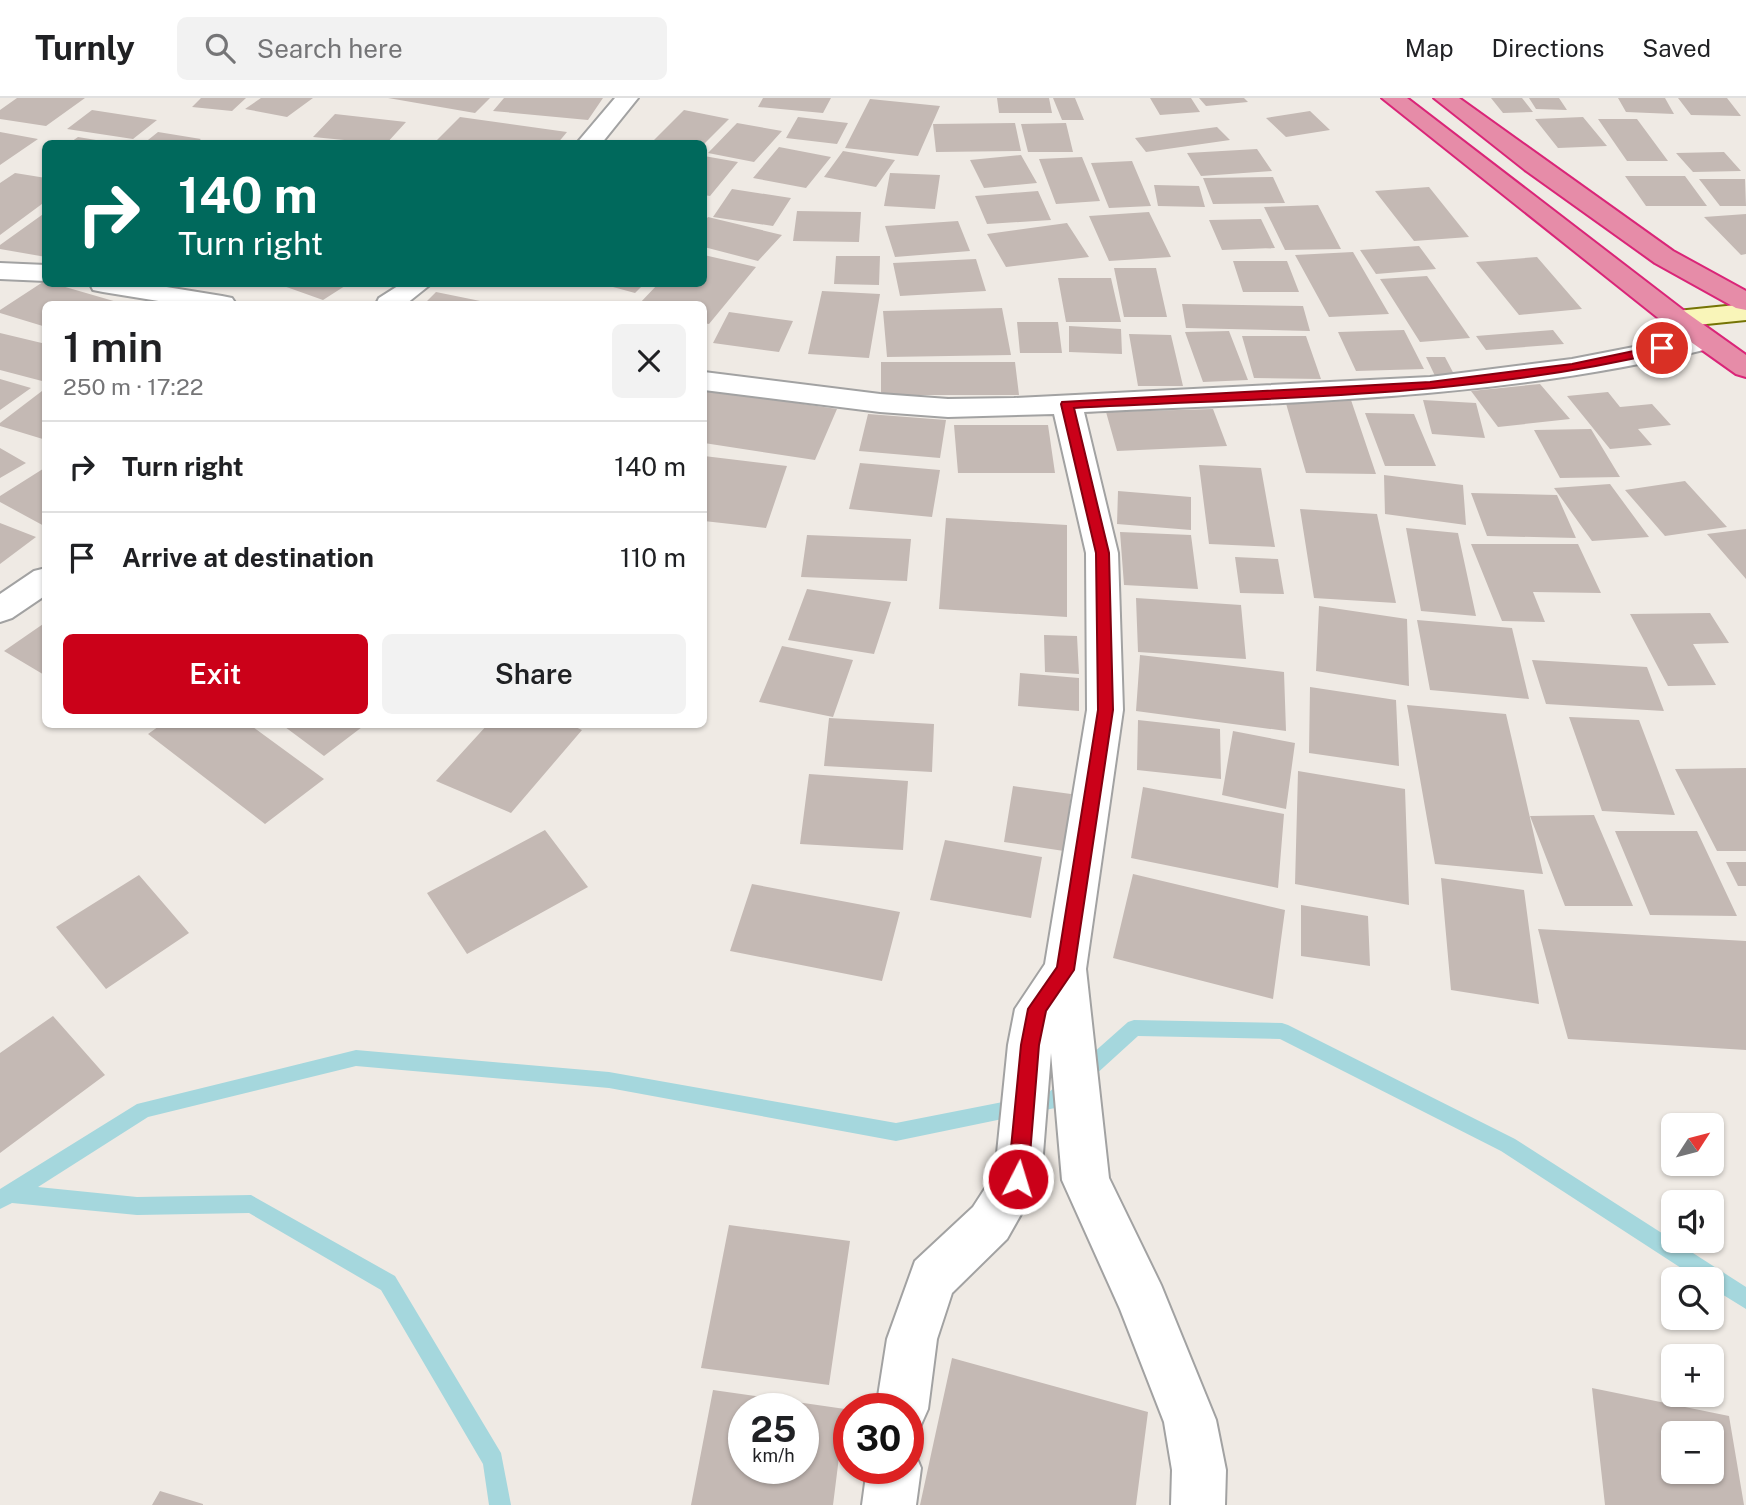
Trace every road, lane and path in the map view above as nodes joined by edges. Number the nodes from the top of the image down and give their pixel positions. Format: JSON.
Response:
{"nodes":[{"id":1,"x":627,"y":98,"type":"edge"},
{"id":2,"x":1393,"y":98,"type":"edge"},
{"id":3,"x":1445,"y":98,"type":"edge"},
{"id":4,"x":590,"y":140,"type":"edge"},
{"id":5,"x":1664,"y":257,"type":"junction"},
{"id":6,"x":0,"y":271,"type":"edge"},
{"id":7,"x":42,"y":273,"type":"edge"},
{"id":8,"x":1746,"y":279,"type":"edge"},
{"id":9,"x":121,"y":287,"type":"edge"},
{"id":10,"x":414,"y":287,"type":"edge"},
{"id":11,"x":204,"y":301,"type":"edge"},
{"id":12,"x":393,"y":301,"type":"edge"},
{"id":13,"x":1746,"y":302,"type":"edge"},
{"id":14,"x":1746,"y":312,"type":"edge"},
{"id":15,"x":1676,"y":318,"type":"junction"},
{"id":16,"x":1706,"y":341,"type":"junction"},
{"id":17,"x":1743,"y":363,"type":"edge"},
{"id":18,"x":707,"y":381,"type":"edge"},
{"id":19,"x":1067,"y":404,"type":"junction"},
{"id":20,"x":42,"y":582,"type":"edge"},
{"id":21,"x":0,"y":610,"type":"edge"},
{"id":22,"x":1052,"y":1047,"type":"junction"},
{"id":23,"x":904,"y":1393,"type":"edge"},
{"id":24,"x":892,"y":1484,"type":"edge"},
{"id":25,"x":889,"y":1505,"type":"edge"},
{"id":26,"x":1198,"y":1505,"type":"edge"}],
"edges":[{"from":1,"to":4,"type":"street"},
{"from":2,"to":15,"type":"highway"},
{"from":3,"to":5,"type":"highway"},
{"from":5,"to":8,"type":"highway"},
{"from":5,"to":13,"type":"highway"},
{"from":6,"to":7,"type":"street"},
{"from":9,"to":11,"type":"street"},
{"from":10,"to":12,"type":"street"},
{"from":14,"to":15,"type":"street"},
{"from":15,"to":16,"type":"highway"},
{"from":16,"to":17,"type":"highway"},
{"from":16,"to":19,"type":"street"},
{"from":18,"to":19,"type":"street"},
{"from":19,"to":22,"type":"street"},
{"from":20,"to":21,"type":"street"},
{"from":22,"to":23,"type":"street"},
{"from":22,"to":26,"type":"street"},
{"from":24,"to":25,"type":"street"}]}
